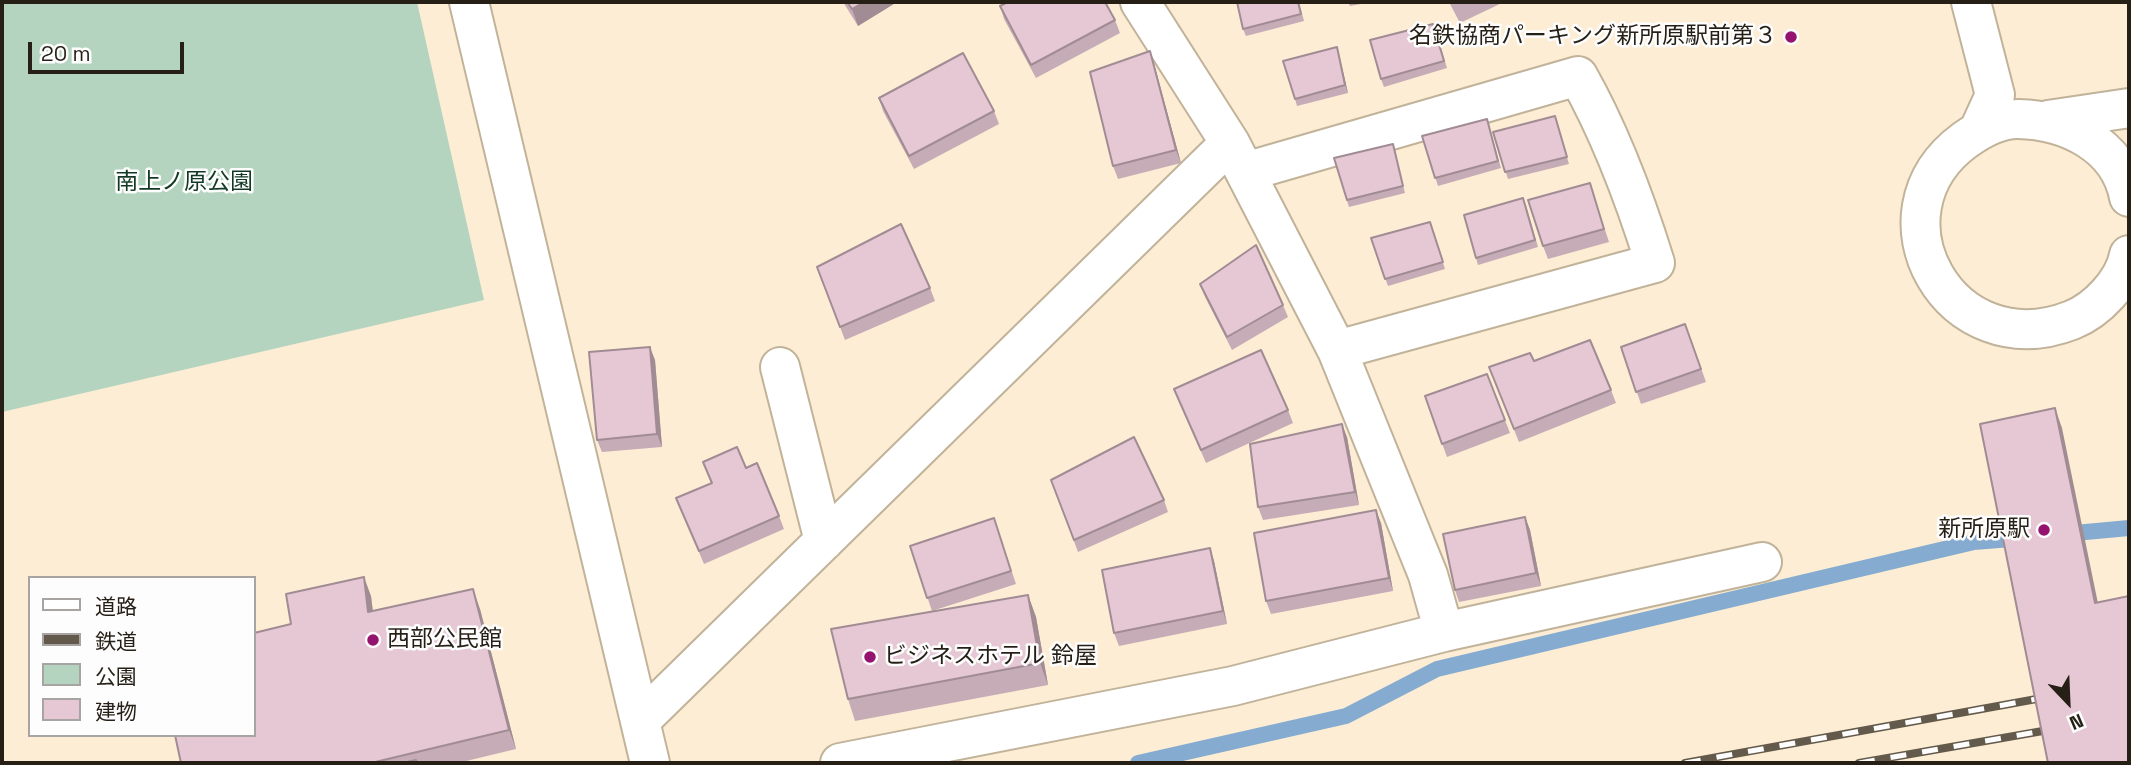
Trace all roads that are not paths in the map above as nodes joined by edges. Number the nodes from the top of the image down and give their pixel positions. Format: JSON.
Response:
{"nodes":[{"id":1,"x":468,"y":2,"type":"edge"},
{"id":2,"x":1140,"y":2,"type":"edge"},
{"id":3,"x":1971,"y":2,"type":"edge"},
{"id":4,"x":1995,"y":95,"type":"junction"},
{"id":5,"x":2129,"y":108,"type":"edge"},
{"id":6,"x":2042,"y":120,"type":"junction"},
{"id":7,"x":1979,"y":130,"type":"junction"},
{"id":8,"x":1238,"y":157,"type":"junction"},
{"id":9,"x":2129,"y":197,"type":"edge"},
{"id":10,"x":2129,"y":255,"type":"edge"},
{"id":11,"x":2129,"y":304,"type":"edge"},
{"id":12,"x":2083,"y":315,"type":"junction"},
{"id":13,"x":1337,"y":350,"type":"junction"},
{"id":14,"x":780,"y":367,"type":"dead end"},
{"id":15,"x":824,"y":541,"type":"junction"},
{"id":16,"x":1762,"y":562,"type":"dead end"},
{"id":17,"x":1444,"y":632,"type":"junction"},
{"id":18,"x":641,"y":720,"type":"junction"},
{"id":19,"x":650,"y":763,"type":"edge"},
{"id":20,"x":840,"y":763,"type":"edge"}],
"edges":[{"from":1,"to":18,"type":"street"},
{"from":2,"to":8,"type":"street"},
{"from":3,"to":4,"type":"street"},
{"from":4,"to":6,"type":"street"},
{"from":4,"to":7,"type":"street"},
{"from":5,"to":6,"type":"street"},
{"from":6,"to":7,"type":"street"},
{"from":6,"to":9,"type":"street"},
{"from":7,"to":12,"type":"street"},
{"from":8,"to":13,"type":"street"},
{"from":8,"to":13,"type":"street"},
{"from":8,"to":15,"type":"street"},
{"from":10,"to":12,"type":"street"},
{"from":11,"to":12,"type":"street"},
{"from":13,"to":17,"type":"street"},
{"from":14,"to":15,"type":"street"},
{"from":15,"to":18,"type":"street"},
{"from":16,"to":17,"type":"street"},
{"from":17,"to":20,"type":"street"},
{"from":18,"to":19,"type":"street"}]}
